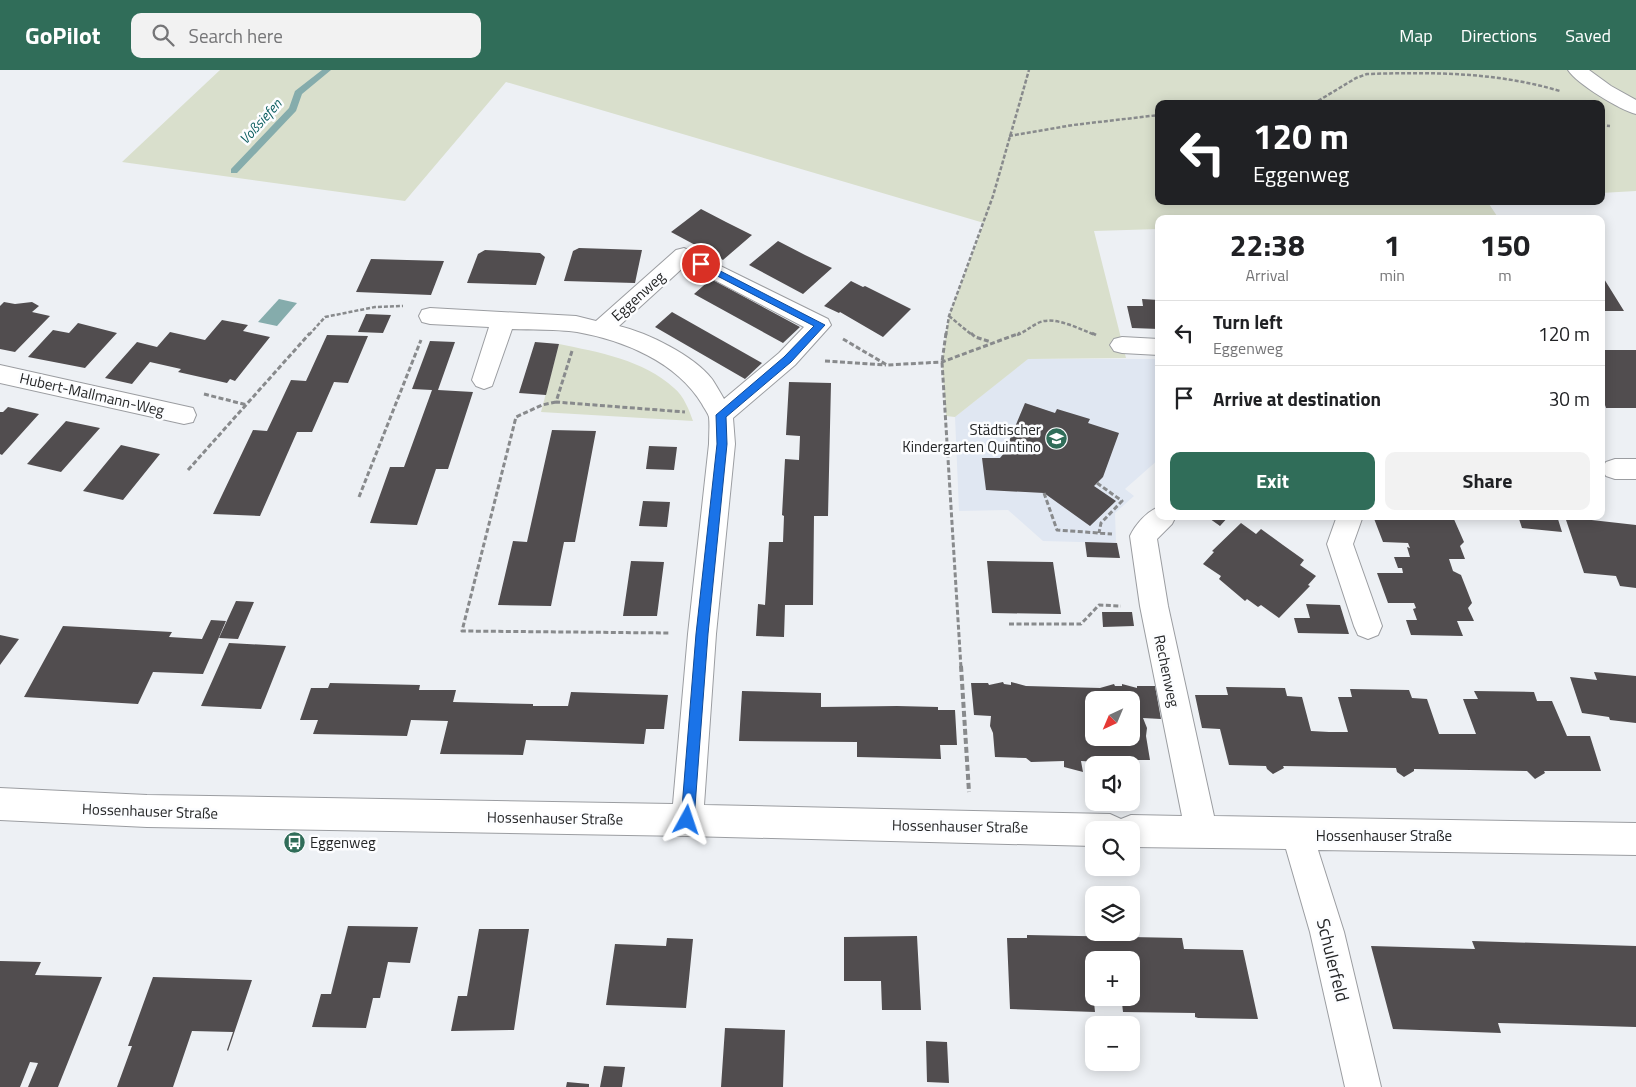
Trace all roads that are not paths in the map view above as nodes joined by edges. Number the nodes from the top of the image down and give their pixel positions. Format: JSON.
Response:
{"nodes":[{"id":1,"x":1577,"y":70,"type":"edge"},
{"id":2,"x":1636,"y":108,"type":"edge"},
{"id":3,"x":430,"y":316,"type":"road end"},
{"id":4,"x":503,"y":320,"type":"junction"},
{"id":5,"x":601,"y":329,"type":"junction"},
{"id":6,"x":1122,"y":345,"type":"road end"},
{"id":7,"x":1155,"y":346,"type":"edge"},
{"id":8,"x":0,"y":374,"type":"edge"},
{"id":9,"x":484,"y":380,"type":"dead end"},
{"id":10,"x":184,"y":415,"type":"dead end"},
{"id":11,"x":721,"y":415,"type":"junction"},
{"id":12,"x":1159,"y":520,"type":"edge"},
{"id":13,"x":1349,"y":520,"type":"edge"},
{"id":14,"x":1368,"y":626,"type":"dead end"},
{"id":15,"x":0,"y":804,"type":"edge"},
{"id":16,"x":687,"y":820,"type":"junction"},
{"id":17,"x":1085,"y":829,"type":"edge"},
{"id":18,"x":1140,"y":830,"type":"edge"},
{"id":19,"x":1201,"y":832,"type":"junction"},
{"id":20,"x":1297,"y":834,"type":"junction"},
{"id":21,"x":1636,"y":839,"type":"edge"},
{"id":22,"x":1363,"y":1087,"type":"edge"}],
"edges":[{"from":1,"to":2,"type":"street"},
{"from":3,"to":4,"type":"street","name":"Eggenweg"},
{"from":4,"to":5,"type":"street","name":"Eggenweg"},
{"from":4,"to":9,"type":"street"},
{"from":5,"to":11,"type":"street","name":"Eggenweg"},
{"from":5,"to":11,"type":"street","name":"Eggenweg"},
{"from":6,"to":7,"type":"street"},
{"from":8,"to":10,"type":"street","name":"Hubert-Mallmann-Weg"},
{"from":11,"to":16,"type":"street","name":"Eggenweg"},
{"from":12,"to":19,"type":"street","name":"Rechenweg"},
{"from":13,"to":14,"type":"street"},
{"from":15,"to":16,"type":"street","name":"Hossenhauser Straße"},
{"from":16,"to":17,"type":"street","name":"Hossenhauser Straße"},
{"from":18,"to":19,"type":"street","name":"Hossenhauser Straße"},
{"from":19,"to":20,"type":"street","name":"Hossenhauser Straße"},
{"from":20,"to":21,"type":"street","name":"Hossenhauser Straße"},
{"from":20,"to":22,"type":"street","name":"Schulerfeld"}]}
